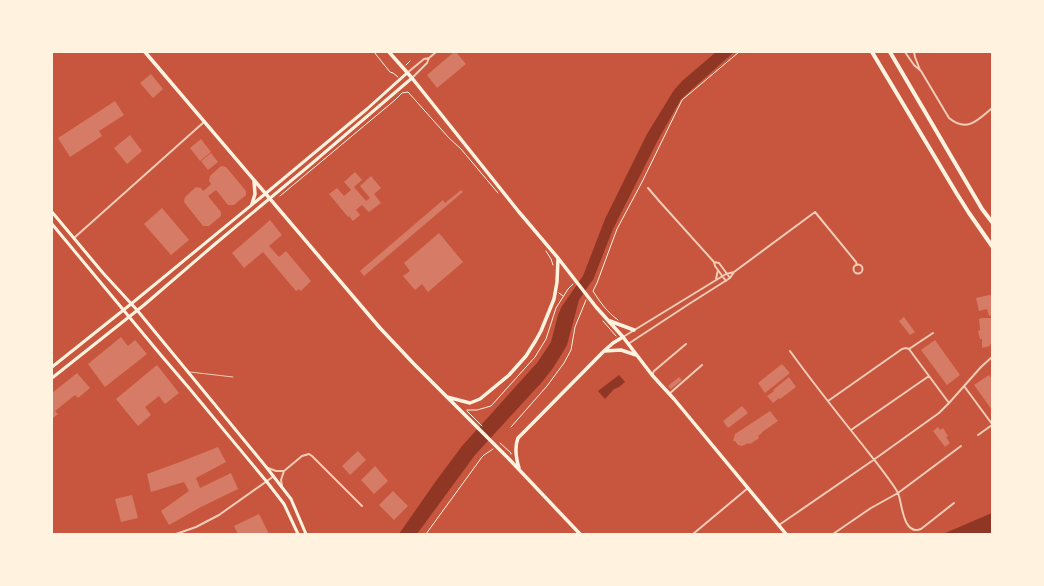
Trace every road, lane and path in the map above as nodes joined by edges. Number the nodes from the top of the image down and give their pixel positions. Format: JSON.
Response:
{"nodes":[{"id":1,"x":144,"y":52,"type":"edge"},
{"id":2,"x":374,"y":52,"type":"edge"},
{"id":3,"x":389,"y":52,"type":"edge"},
{"id":4,"x":436,"y":52,"type":"edge"},
{"id":5,"x":739,"y":52,"type":"edge"},
{"id":6,"x":872,"y":52,"type":"edge"},
{"id":7,"x":890,"y":52,"type":"edge"},
{"id":8,"x":905,"y":52,"type":"edge"},
{"id":9,"x":914,"y":52,"type":"edge"},
{"id":10,"x":429,"y":58,"type":"junction"},
{"id":11,"x":921,"y":71,"type":"junction"},
{"id":12,"x":407,"y":73,"type":"junction"},
{"id":13,"x":396,"y":75,"type":"dead end"},
{"id":14,"x":412,"y":78,"type":"junction"},
{"id":15,"x":408,"y":88,"type":"dead end"},
{"id":16,"x":408,"y":92,"type":"junction"},
{"id":17,"x":992,"y":108,"type":"edge"},
{"id":18,"x":204,"y":122,"type":"junction"},
{"id":19,"x":254,"y":180,"type":"junction"},
{"id":20,"x":648,"y":188,"type":"dead end"},
{"id":21,"x":265,"y":194,"type":"junction"},
{"id":22,"x":501,"y":196,"type":"dead end"},
{"id":23,"x":278,"y":197,"type":"dead end"},
{"id":24,"x":269,"y":199,"type":"junction"},
{"id":25,"x":252,"y":204,"type":"junction"},
{"id":26,"x":52,"y":212,"type":"edge"},
{"id":27,"x":992,"y":222,"type":"edge"},
{"id":28,"x":52,"y":224,"type":"edge"},
{"id":29,"x":74,"y":238,"type":"junction"},
{"id":30,"x":543,"y":246,"type":"dead end"},
{"id":31,"x":992,"y":246,"type":"edge"},
{"id":32,"x":558,"y":258,"type":"junction"},
{"id":33,"x":714,"y":262,"type":"junction"},
{"id":34,"x":856,"y":265,"type":"junction"},
{"id":35,"x":554,"y":267,"type":"dead end"},
{"id":36,"x":718,"y":269,"type":"junction"},
{"id":37,"x":734,"y":272,"type":"junction"},
{"id":38,"x":726,"y":274,"type":"junction"},
{"id":39,"x":723,"y":276,"type":"junction"},
{"id":40,"x":730,"y":278,"type":"junction"},
{"id":41,"x":715,"y":281,"type":"junction"},
{"id":42,"x":726,"y":281,"type":"junction"},
{"id":43,"x":559,"y":292,"type":"dead end"},
{"id":44,"x":563,"y":296,"type":"dead end"},
{"id":45,"x":587,"y":298,"type":"junction"},
{"id":46,"x":131,"y":304,"type":"junction"},
{"id":47,"x":123,"y":310,"type":"junction"},
{"id":48,"x":137,"y":310,"type":"junction"},
{"id":49,"x":129,"y":317,"type":"junction"},
{"id":50,"x":609,"y":321,"type":"junction"},
{"id":51,"x":621,"y":322,"type":"dead end"},
{"id":52,"x":634,"y":330,"type":"junction"},
{"id":53,"x":933,"y":333,"type":"dead end"},
{"id":54,"x":623,"y":337,"type":"junction"},
{"id":55,"x":628,"y":344,"type":"junction"},
{"id":56,"x":686,"y":344,"type":"dead end"},
{"id":57,"x":909,"y":349,"type":"junction"},
{"id":58,"x":604,"y":351,"type":"junction"},
{"id":59,"x":790,"y":351,"type":"dead end"},
{"id":60,"x":637,"y":356,"type":"junction"},
{"id":61,"x":992,"y":357,"type":"edge"},
{"id":62,"x":702,"y":365,"type":"dead end"},
{"id":63,"x":52,"y":367,"type":"edge"},
{"id":64,"x":187,"y":372,"type":"junction"},
{"id":65,"x":652,"y":375,"type":"junction"},
{"id":66,"x":929,"y":376,"type":"junction"},
{"id":67,"x":233,"y":377,"type":"dead end"},
{"id":68,"x":52,"y":378,"type":"edge"},
{"id":69,"x":964,"y":386,"type":"junction"},
{"id":70,"x":669,"y":394,"type":"junction"},
{"id":71,"x":446,"y":396,"type":"junction"},
{"id":72,"x":828,"y":401,"type":"junction"},
{"id":73,"x":949,"y":403,"type":"junction"},
{"id":74,"x":467,"y":410,"type":"dead end"},
{"id":75,"x":480,"y":424,"type":"dead end"},
{"id":76,"x":992,"y":424,"type":"edge"},
{"id":77,"x":511,"y":427,"type":"dead end"},
{"id":78,"x":851,"y":430,"type":"junction"},
{"id":79,"x":978,"y":435,"type":"dead end"},
{"id":80,"x":499,"y":442,"type":"dead end"},
{"id":81,"x":961,"y":446,"type":"dead end"},
{"id":82,"x":493,"y":449,"type":"dead end"},
{"id":83,"x":511,"y":454,"type":"dead end"},
{"id":84,"x":874,"y":459,"type":"junction"},
{"id":85,"x":267,"y":468,"type":"junction"},
{"id":86,"x":519,"y":469,"type":"junction"},
{"id":87,"x":284,"y":471,"type":"junction"},
{"id":88,"x":274,"y":476,"type":"junction"},
{"id":89,"x":267,"y":482,"type":"junction"},
{"id":90,"x":282,"y":488,"type":"junction"},
{"id":91,"x":748,"y":488,"type":"junction"},
{"id":92,"x":898,"y":494,"type":"junction"},
{"id":93,"x":954,"y":503,"type":"dead end"},
{"id":94,"x":362,"y":506,"type":"dead end"},
{"id":95,"x":779,"y":525,"type":"junction"},
{"id":96,"x":176,"y":534,"type":"edge"},
{"id":97,"x":298,"y":534,"type":"edge"},
{"id":98,"x":306,"y":534,"type":"edge"},
{"id":99,"x":426,"y":534,"type":"edge"},
{"id":100,"x":580,"y":534,"type":"edge"},
{"id":101,"x":693,"y":534,"type":"edge"},
{"id":102,"x":786,"y":534,"type":"edge"},
{"id":103,"x":833,"y":534,"type":"edge"}],
"edges":[{"from":1,"to":18,"type":"main road"},
{"from":2,"to":13,"type":"path"},
{"from":3,"to":12,"type":"main road"},
{"from":4,"to":10,"type":"street"},
{"from":5,"to":51,"type":"path"},
{"from":6,"to":31,"type":"highway"},
{"from":7,"to":27,"type":"highway"},
{"from":8,"to":11,"type":"street"},
{"from":9,"to":11,"type":"street"},
{"from":10,"to":12,"type":"street"},
{"from":10,"to":14,"type":"street"},
{"from":11,"to":17,"type":"street"},
{"from":12,"to":14,"type":"main road"},
{"from":12,"to":21,"type":"main road"},
{"from":14,"to":24,"type":"main road"},
{"from":14,"to":32,"type":"main road"},
{"from":15,"to":16,"type":"path"},
{"from":16,"to":22,"type":"path"},
{"from":16,"to":23,"type":"path"},
{"from":18,"to":19,"type":"main road"},
{"from":18,"to":29,"type":"street"},
{"from":19,"to":21,"type":"main road"},
{"from":19,"to":25,"type":"main road"},
{"from":20,"to":33,"type":"street"},
{"from":21,"to":24,"type":"main road"},
{"from":21,"to":25,"type":"main road"},
{"from":24,"to":48,"type":"main road"},
{"from":24,"to":71,"type":"main road"},
{"from":25,"to":46,"type":"main road"},
{"from":26,"to":29,"type":"main road"},
{"from":28,"to":47,"type":"main road"},
{"from":29,"to":46,"type":"main road"},
{"from":30,"to":35,"type":"path"},
{"from":32,"to":45,"type":"main road"},
{"from":32,"to":71,"type":"main road"},
{"from":33,"to":36,"type":"street"},
{"from":33,"to":38,"type":"street"},
{"from":34,"to":34,"type":"street"},
{"from":34,"to":37,"type":"street"},
{"from":36,"to":39,"type":"street"},
{"from":36,"to":41,"type":"street"},
{"from":37,"to":38,"type":"street"},
{"from":37,"to":40,"type":"street"},
{"from":38,"to":39,"type":"street"},
{"from":38,"to":40,"type":"street"},
{"from":39,"to":41,"type":"street"},
{"from":39,"to":42,"type":"street"},
{"from":40,"to":42,"type":"street"},
{"from":41,"to":52,"type":"street"},
{"from":42,"to":55,"type":"street"},
{"from":43,"to":44,"type":"path"},
{"from":45,"to":50,"type":"main road"},
{"from":45,"to":77,"type":"path"},
{"from":46,"to":47,"type":"main road"},
{"from":46,"to":48,"type":"main road"},
{"from":47,"to":49,"type":"main road"},
{"from":47,"to":63,"type":"main road"},
{"from":48,"to":49,"type":"main road"},
{"from":48,"to":64,"type":"main road"},
{"from":49,"to":68,"type":"main road"},
{"from":49,"to":89,"type":"main road"},
{"from":50,"to":52,"type":"main road"},
{"from":50,"to":54,"type":"main road"},
{"from":52,"to":54,"type":"street"},
{"from":53,"to":57,"type":"street"},
{"from":54,"to":55,"type":"main road"},
{"from":54,"to":58,"type":"main road"},
{"from":55,"to":60,"type":"main road"},
{"from":56,"to":65,"type":"street"},
{"from":57,"to":66,"type":"street"},
{"from":57,"to":72,"type":"street"},
{"from":58,"to":60,"type":"main road"},
{"from":58,"to":86,"type":"main road"},
{"from":59,"to":72,"type":"street"},
{"from":60,"to":65,"type":"main road"},
{"from":61,"to":69,"type":"street"},
{"from":62,"to":70,"type":"street"},
{"from":64,"to":67,"type":"lane"},
{"from":64,"to":85,"type":"main road"},
{"from":65,"to":70,"type":"main road"},
{"from":66,"to":73,"type":"street"},
{"from":66,"to":78,"type":"street"},
{"from":69,"to":73,"type":"street"},
{"from":69,"to":76,"type":"street"},
{"from":70,"to":91,"type":"main road"},
{"from":71,"to":86,"type":"main road"},
{"from":72,"to":78,"type":"street"},
{"from":73,"to":84,"type":"street"},
{"from":74,"to":75,"type":"path"},
{"from":76,"to":79,"type":"street"},
{"from":78,"to":84,"type":"street"},
{"from":80,"to":83,"type":"path"},
{"from":81,"to":92,"type":"street"},
{"from":82,"to":99,"type":"path"},
{"from":84,"to":92,"type":"street"},
{"from":84,"to":95,"type":"street"},
{"from":85,"to":87,"type":"street"},
{"from":85,"to":88,"type":"main road"},
{"from":86,"to":100,"type":"main road"},
{"from":87,"to":90,"type":"street"},
{"from":87,"to":94,"type":"street"},
{"from":88,"to":89,"type":"street"},
{"from":88,"to":90,"type":"main road"},
{"from":89,"to":96,"type":"street"},
{"from":89,"to":97,"type":"main road"},
{"from":90,"to":98,"type":"main road"},
{"from":91,"to":95,"type":"main road"},
{"from":91,"to":101,"type":"street"},
{"from":92,"to":93,"type":"street"},
{"from":92,"to":103,"type":"street"},
{"from":95,"to":102,"type":"main road"}]}
